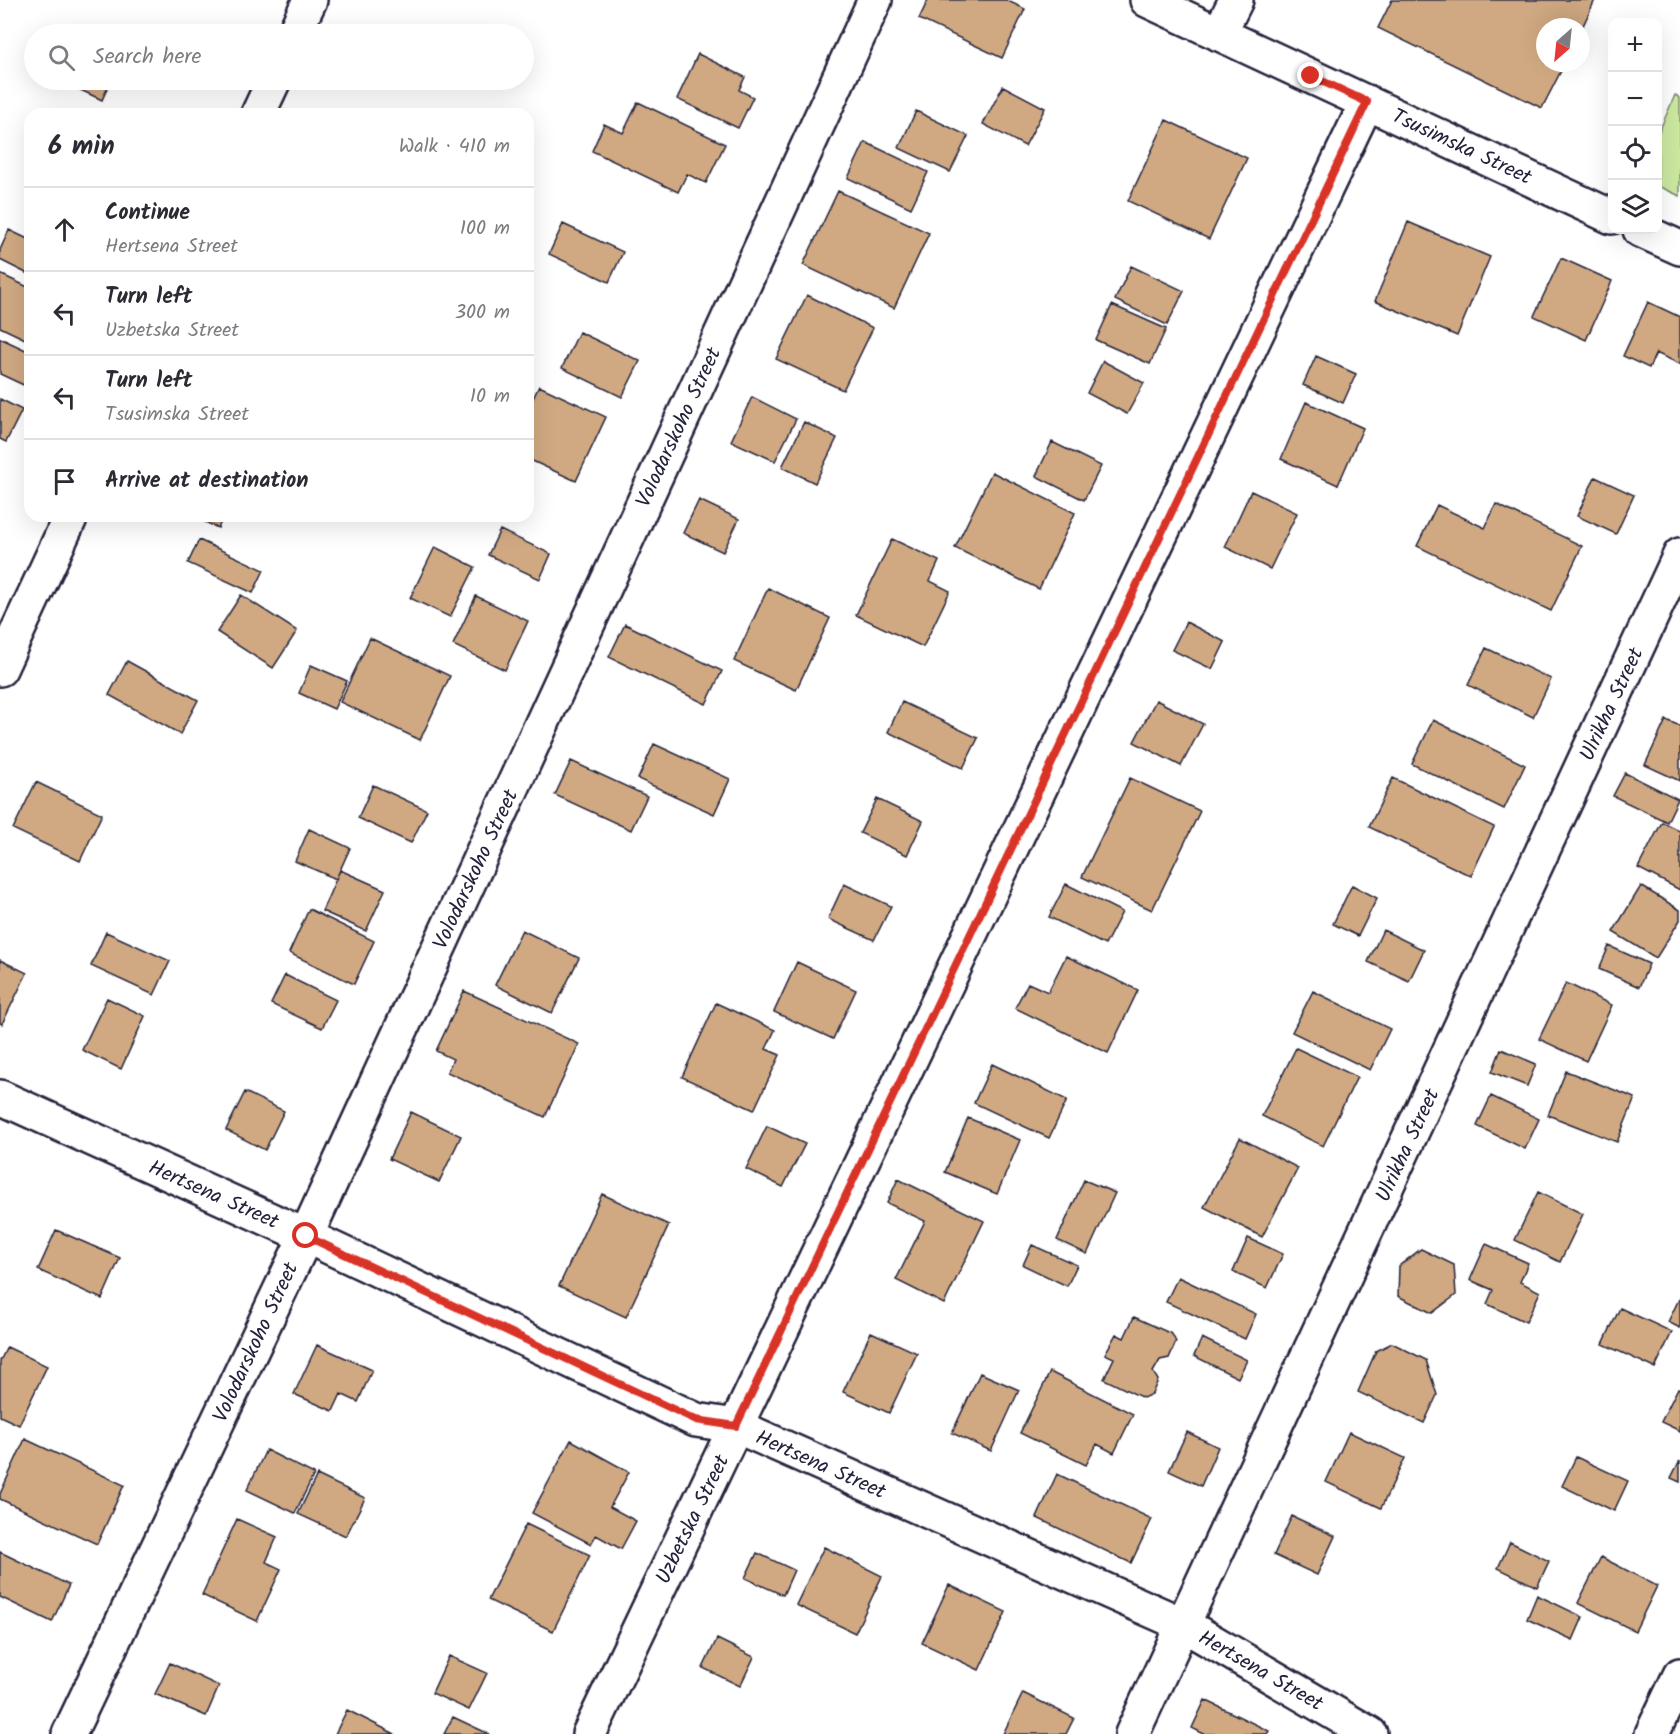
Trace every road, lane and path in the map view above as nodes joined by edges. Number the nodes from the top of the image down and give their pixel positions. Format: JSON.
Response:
{"nodes":[{"id":1,"x":310,"y":0,"type":"edge"},
{"id":2,"x":875,"y":0,"type":"edge"},
{"id":3,"x":1148,"y":0,"type":"edge"},
{"id":4,"x":1236,"y":0,"type":"edge"},
{"id":5,"x":299,"y":24,"type":"edge"},
{"id":6,"x":1219,"y":34,"type":"junction"},
{"id":7,"x":269,"y":90,"type":"edge"},
{"id":8,"x":1367,"y":102,"type":"junction"},
{"id":9,"x":261,"y":108,"type":"edge"},
{"id":10,"x":1608,"y":215,"type":"edge"},
{"id":11,"x":1649,"y":234,"type":"edge"},
{"id":12,"x":1680,"y":248,"type":"edge"},
{"id":13,"x":68,"y":522,"type":"edge"},
{"id":14,"x":1680,"y":555,"type":"edge"},
{"id":15,"x":0,"y":669,"type":"edge"},
{"id":16,"x":0,"y":1097,"type":"edge"},
{"id":17,"x":306,"y":1236,"type":"junction"},
{"id":18,"x":736,"y":1426,"type":"junction"},
{"id":19,"x":1184,"y":1625,"type":"junction"},
{"id":20,"x":1680,"y":1675,"type":"edge"},
{"id":21,"x":69,"y":1734,"type":"edge"},
{"id":22,"x":589,"y":1734,"type":"edge"},
{"id":23,"x":1132,"y":1734,"type":"edge"},
{"id":24,"x":1370,"y":1734,"type":"edge"},
{"id":25,"x":1652,"y":1734,"type":"edge"}],
"edges":[{"from":1,"to":5,"type":"street"},
{"from":2,"to":17,"type":"street","name":"Volodarskoho Street"},
{"from":3,"to":6,"type":"street","name":"Tsusimska Street"},
{"from":4,"to":6,"type":"street"},
{"from":6,"to":8,"type":"street","name":"Tsusimska Street"},
{"from":7,"to":9,"type":"street"},
{"from":8,"to":10,"type":"street","name":"Tsusimska Street"},
{"from":8,"to":18,"type":"street","name":"Uzbetska Street"},
{"from":11,"to":12,"type":"street"},
{"from":13,"to":15,"type":"street"},
{"from":14,"to":19,"type":"street","name":"Ulrikha Street"},
{"from":16,"to":17,"type":"street","name":"Hertsena Street"},
{"from":17,"to":18,"type":"street","name":"Hertsena Street"},
{"from":17,"to":21,"type":"street","name":"Volodarskoho Street"},
{"from":18,"to":19,"type":"street","name":"Hertsena Street"},
{"from":18,"to":22,"type":"street","name":"Uzbetska Street"},
{"from":19,"to":23,"type":"street","name":"Ulrikha Street"},
{"from":19,"to":24,"type":"street","name":"Hertsena Street"},
{"from":20,"to":25,"type":"street"}]}
